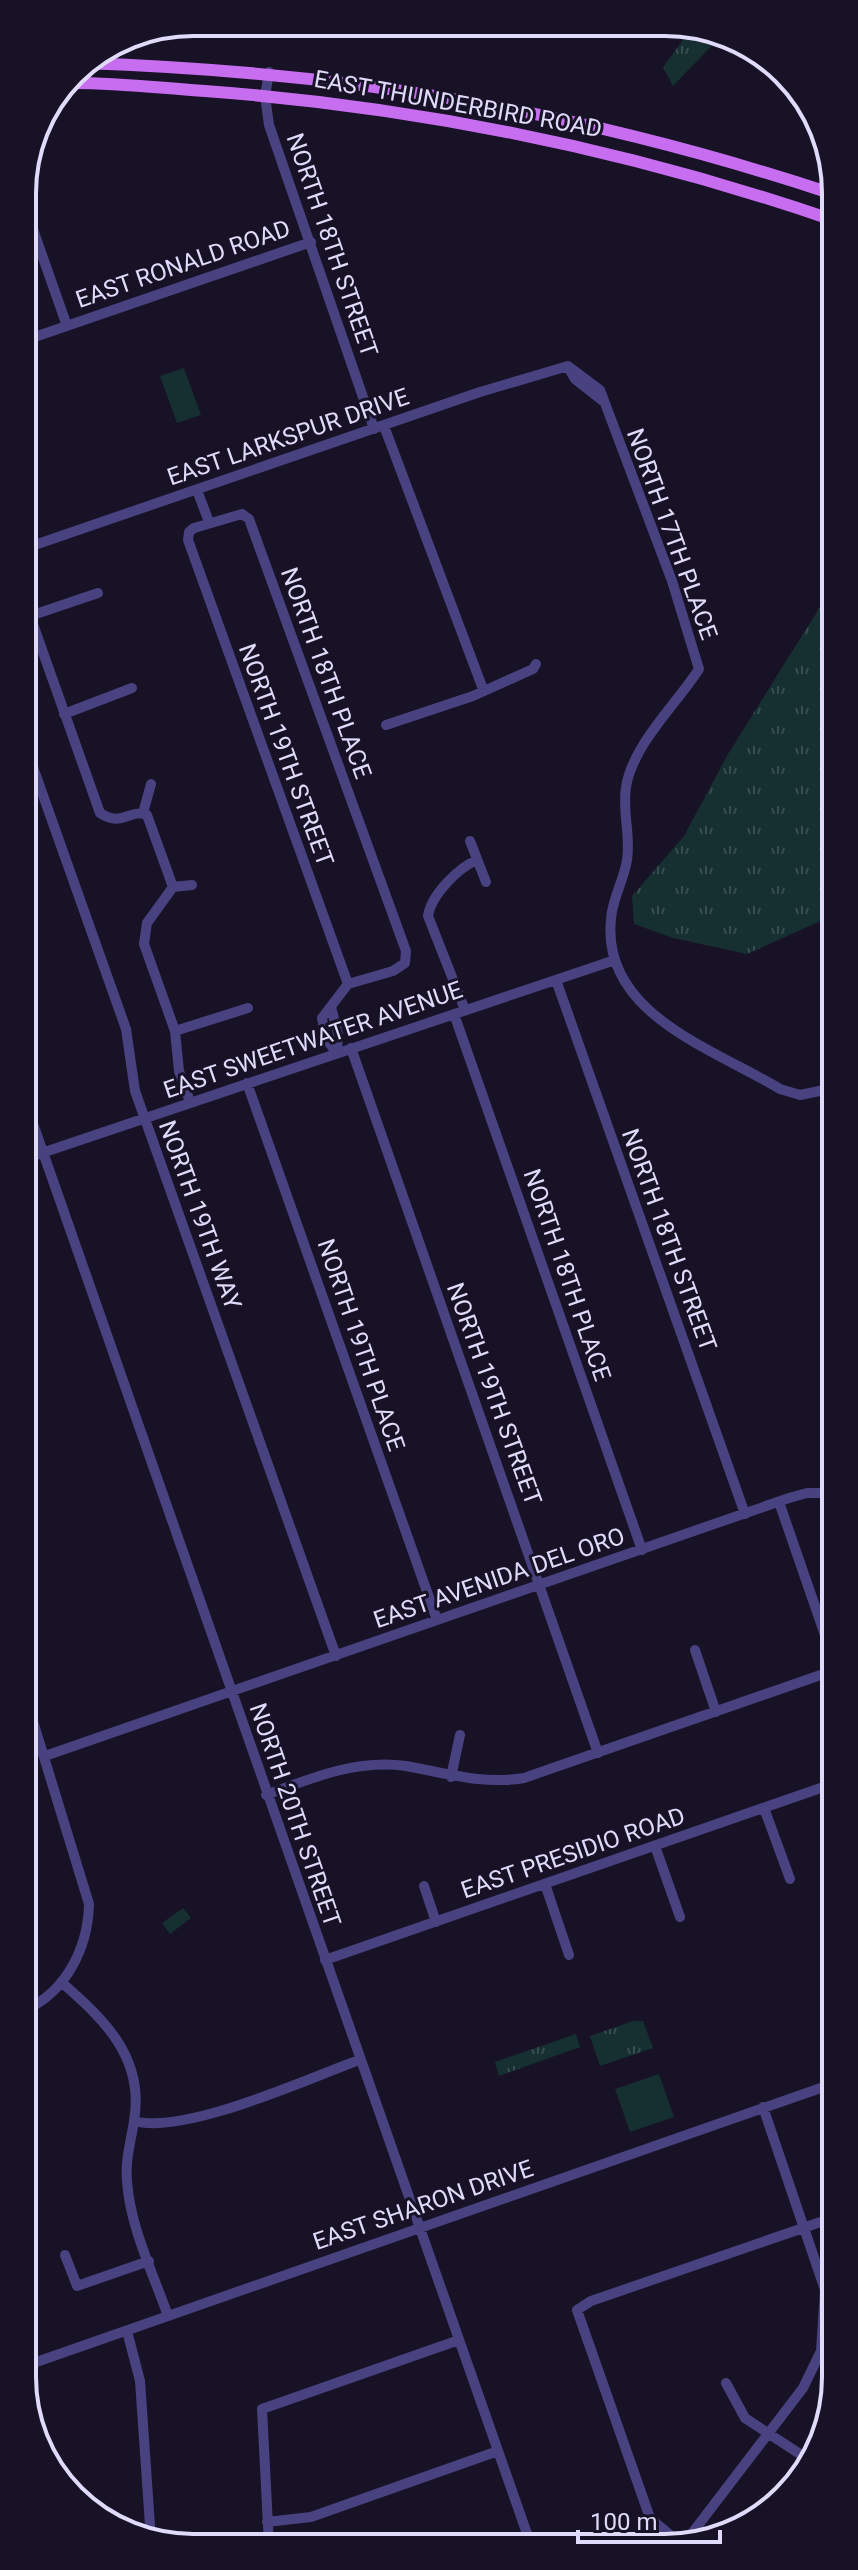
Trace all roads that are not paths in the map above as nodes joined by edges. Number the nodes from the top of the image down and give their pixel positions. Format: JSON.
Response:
{"nodes":[{"id":1,"x":103,"y":64,"type":"edge"},
{"id":2,"x":269,"y":72,"type":"junction"},
{"id":3,"x":80,"y":84,"type":"edge"},
{"id":4,"x":265,"y":96,"type":"junction"},
{"id":5,"x":822,"y":191,"type":"edge"},
{"id":6,"x":822,"y":217,"type":"edge"},
{"id":7,"x":36,"y":238,"type":"edge"},
{"id":8,"x":311,"y":242,"type":"junction"},
{"id":9,"x":67,"y":326,"type":"junction"},
{"id":10,"x":36,"y":337,"type":"edge"},
{"id":11,"x":568,"y":366,"type":"joint"},
{"id":12,"x":379,"y":428,"type":"junction"},
{"id":13,"x":197,"y":490,"type":"junction"},
{"id":14,"x":209,"y":522,"type":"junction"},
{"id":15,"x":36,"y":545,"type":"edge"},
{"id":16,"x":98,"y":593,"type":"dead end"},
{"id":17,"x":36,"y":614,"type":"edge"},
{"id":18,"x":36,"y":633,"type":"edge"},
{"id":19,"x":536,"y":664,"type":"dead end"},
{"id":20,"x":132,"y":688,"type":"dead end"},
{"id":21,"x":483,"y":689,"type":"junction"},
{"id":22,"x":64,"y":714,"type":"junction"},
{"id":23,"x":386,"y":725,"type":"dead end"},
{"id":24,"x":36,"y":776,"type":"edge"},
{"id":25,"x":151,"y":784,"type":"dead end"},
{"id":26,"x":143,"y":813,"type":"junction"},
{"id":27,"x":470,"y":841,"type":"dead end"},
{"id":28,"x":477,"y":860,"type":"junction"},
{"id":29,"x":486,"y":882,"type":"dead end"},
{"id":30,"x":192,"y":885,"type":"dead end"},
{"id":31,"x":173,"y":887,"type":"junction"},
{"id":32,"x":615,"y":960,"type":"junction"},
{"id":33,"x":556,"y":980,"type":"junction"},
{"id":34,"x":348,"y":984,"type":"junction"},
{"id":35,"x":248,"y":1008,"type":"dead end"},
{"id":36,"x":465,"y":1010,"type":"junction"},
{"id":37,"x":454,"y":1014,"type":"junction"},
{"id":38,"x":175,"y":1031,"type":"junction"},
{"id":39,"x":351,"y":1048,"type":"junction"},
{"id":40,"x":337,"y":1053,"type":"junction"},
{"id":41,"x":247,"y":1083,"type":"junction"},
{"id":42,"x":822,"y":1090,"type":"edge"},
{"id":43,"x":190,"y":1102,"type":"junction"},
{"id":44,"x":145,"y":1118,"type":"junction"},
{"id":45,"x":36,"y":1133,"type":"edge"},
{"id":46,"x":43,"y":1153,"type":"junction"},
{"id":47,"x":36,"y":1155,"type":"edge"},
{"id":48,"x":822,"y":1493,"type":"edge"},
{"id":49,"x":779,"y":1502,"type":"junction"},
{"id":50,"x":745,"y":1514,"type":"junction"},
{"id":51,"x":642,"y":1550,"type":"junction"},
{"id":52,"x":539,"y":1585,"type":"junction"},
{"id":53,"x":437,"y":1620,"type":"junction"},
{"id":54,"x":822,"y":1626,"type":"edge"},
{"id":55,"x":695,"y":1650,"type":"dead end"},
{"id":56,"x":336,"y":1656,"type":"junction"},
{"id":57,"x":822,"y":1675,"type":"edge"},
{"id":58,"x":231,"y":1691,"type":"junction"},
{"id":59,"x":716,"y":1712,"type":"junction"},
{"id":60,"x":36,"y":1729,"type":"edge"},
{"id":61,"x":460,"y":1735,"type":"dead end"},
{"id":62,"x":598,"y":1753,"type":"junction"},
{"id":63,"x":45,"y":1756,"type":"junction"},
{"id":64,"x":451,"y":1777,"type":"junction"},
{"id":65,"x":822,"y":1788,"type":"edge"},
{"id":66,"x":266,"y":1795,"type":"junction"},
{"id":67,"x":764,"y":1808,"type":"junction"},
{"id":68,"x":655,"y":1846,"type":"junction"},
{"id":69,"x":790,"y":1879,"type":"dead end"},
{"id":70,"x":545,"y":1884,"type":"junction"},
{"id":71,"x":424,"y":1886,"type":"dead end"},
{"id":72,"x":680,"y":1917,"type":"dead end"},
{"id":73,"x":436,"y":1922,"type":"junction"},
{"id":74,"x":569,"y":1955,"type":"dead end"},
{"id":75,"x":325,"y":1960,"type":"junction"},
{"id":76,"x":61,"y":1982,"type":"junction"},
{"id":77,"x":36,"y":2004,"type":"edge"},
{"id":78,"x":359,"y":2060,"type":"junction"},
{"id":79,"x":822,"y":2087,"type":"edge"},
{"id":80,"x":763,"y":2107,"type":"junction"},
{"id":81,"x":134,"y":2121,"type":"junction"},
{"id":82,"x":822,"y":2221,"type":"edge"},
{"id":83,"x":421,"y":2226,"type":"junction"},
{"id":84,"x":804,"y":2227,"type":"junction"},
{"id":85,"x":65,"y":2255,"type":"dead end"},
{"id":86,"x":149,"y":2261,"type":"junction"},
{"id":87,"x":822,"y":2281,"type":"edge"},
{"id":88,"x":168,"y":2316,"type":"junction"},
{"id":89,"x":127,"y":2331,"type":"junction"},
{"id":90,"x":459,"y":2340,"type":"junction"},
{"id":91,"x":822,"y":2345,"type":"edge"},
{"id":92,"x":36,"y":2362,"type":"edge"},
{"id":93,"x":726,"y":2383,"type":"dead end"},
{"id":94,"x":768,"y":2434,"type":"junction"},
{"id":95,"x":498,"y":2451,"type":"junction"},
{"id":96,"x":801,"y":2455,"type":"edge"},
{"id":97,"x":267,"y":2522,"type":"junction"},
{"id":98,"x":150,"y":2528,"type":"edge"},
{"id":99,"x":694,"y":2531,"type":"edge"},
{"id":100,"x":268,"y":2534,"type":"edge"},
{"id":101,"x":527,"y":2534,"type":"edge"},
{"id":102,"x":670,"y":2534,"type":"edge"}],
"edges":[{"from":1,"to":2,"type":"main road","name":"EAST THUNDERBIRD ROAD"},
{"from":2,"to":4,"type":"street","name":"NORTH 18TH STREET"},
{"from":2,"to":5,"type":"main road","name":"EAST THUNDERBIRD ROAD"},
{"from":3,"to":4,"type":"main road","name":"EAST THUNDERBIRD ROAD"},
{"from":4,"to":6,"type":"main road","name":"EAST THUNDERBIRD ROAD"},
{"from":4,"to":8,"type":"street","name":"NORTH 18TH STREET"},
{"from":7,"to":9,"type":"street"},
{"from":8,"to":9,"type":"street","name":"EAST RONALD ROAD"},
{"from":8,"to":12,"type":"street","name":"NORTH 18TH STREET"},
{"from":9,"to":10,"type":"street","name":"EAST RONALD ROAD"},
{"from":11,"to":12,"type":"street","name":"EAST LARKSPUR DRIVE"},
{"from":11,"to":32,"type":"street","name":"NORTH 17TH PLACE"},
{"from":12,"to":13,"type":"street","name":"EAST LARKSPUR DRIVE"},
{"from":12,"to":21,"type":"street","name":"NORTH 18TH STREET"},
{"from":13,"to":14,"type":"street"},
{"from":13,"to":15,"type":"street","name":"EAST LARKSPUR DRIVE"},
{"from":14,"to":34,"type":"street","name":"NORTH 19TH STREET"},
{"from":14,"to":34,"type":"street","name":"NORTH 18TH PLACE"},
{"from":16,"to":17,"type":"street"},
{"from":18,"to":22,"type":"street"},
{"from":19,"to":21,"type":"street"},
{"from":20,"to":22,"type":"street"},
{"from":21,"to":23,"type":"street"},
{"from":22,"to":26,"type":"street"},
{"from":24,"to":44,"type":"street","name":"NORTH 19TH WAY"},
{"from":25,"to":26,"type":"street"},
{"from":26,"to":31,"type":"street"},
{"from":27,"to":28,"type":"street"},
{"from":28,"to":29,"type":"street"},
{"from":28,"to":36,"type":"street"},
{"from":30,"to":31,"type":"street"},
{"from":31,"to":38,"type":"street"},
{"from":32,"to":33,"type":"street","name":"EAST SWEETWATER AVENUE"},
{"from":32,"to":42,"type":"street","name":"NORTH 17TH PLACE"},
{"from":33,"to":36,"type":"street","name":"EAST SWEETWATER AVENUE"},
{"from":33,"to":50,"type":"street","name":"NORTH 18TH STREET"},
{"from":34,"to":40,"type":"street"},
{"from":35,"to":38,"type":"street"},
{"from":36,"to":37,"type":"street","name":"EAST SWEETWATER AVENUE"},
{"from":37,"to":39,"type":"street","name":"EAST SWEETWATER AVENUE"},
{"from":37,"to":51,"type":"street","name":"NORTH 18TH PLACE"},
{"from":38,"to":43,"type":"street"},
{"from":39,"to":40,"type":"street","name":"EAST SWEETWATER AVENUE"},
{"from":39,"to":52,"type":"street","name":"NORTH 19TH STREET"},
{"from":40,"to":41,"type":"street","name":"EAST SWEETWATER AVENUE"},
{"from":41,"to":43,"type":"street","name":"EAST SWEETWATER AVENUE"},
{"from":41,"to":53,"type":"street","name":"NORTH 19TH PLACE"},
{"from":43,"to":44,"type":"street","name":"EAST SWEETWATER AVENUE"},
{"from":44,"to":46,"type":"street","name":"EAST SWEETWATER AVENUE"},
{"from":44,"to":56,"type":"street","name":"NORTH 19TH WAY"},
{"from":45,"to":46,"type":"street","name":"NORTH 20TH STREET"},
{"from":46,"to":47,"type":"street","name":"EAST SWEETWATER AVENUE"},
{"from":46,"to":58,"type":"street","name":"NORTH 20TH STREET"},
{"from":48,"to":49,"type":"street","name":"EAST AVENIDA DEL ORO"},
{"from":49,"to":50,"type":"street","name":"EAST AVENIDA DEL ORO"},
{"from":49,"to":54,"type":"street"},
{"from":50,"to":51,"type":"street","name":"EAST AVENIDA DEL ORO"},
{"from":51,"to":52,"type":"street","name":"EAST AVENIDA DEL ORO"},
{"from":52,"to":53,"type":"street","name":"EAST AVENIDA DEL ORO"},
{"from":52,"to":62,"type":"street","name":"NORTH 19TH STREET"},
{"from":53,"to":56,"type":"street","name":"EAST AVENIDA DEL ORO"},
{"from":55,"to":59,"type":"street"},
{"from":56,"to":58,"type":"street","name":"EAST AVENIDA DEL ORO"},
{"from":57,"to":59,"type":"street"},
{"from":58,"to":63,"type":"street","name":"EAST AVENIDA DEL ORO"},
{"from":58,"to":66,"type":"street","name":"NORTH 20TH STREET"},
{"from":59,"to":62,"type":"street"},
{"from":60,"to":63,"type":"street"},
{"from":61,"to":64,"type":"street"},
{"from":62,"to":64,"type":"street"},
{"from":63,"to":76,"type":"street"},
{"from":64,"to":66,"type":"street"},
{"from":65,"to":67,"type":"street","name":"EAST PRESIDIO ROAD"},
{"from":66,"to":75,"type":"street","name":"NORTH 20TH STREET"},
{"from":67,"to":68,"type":"street","name":"EAST PRESIDIO ROAD"},
{"from":67,"to":69,"type":"street"},
{"from":68,"to":70,"type":"street","name":"EAST PRESIDIO ROAD"},
{"from":68,"to":72,"type":"street"},
{"from":70,"to":73,"type":"street","name":"EAST PRESIDIO ROAD"},
{"from":70,"to":74,"type":"street"},
{"from":71,"to":73,"type":"street"},
{"from":73,"to":75,"type":"street","name":"EAST PRESIDIO ROAD"},
{"from":75,"to":78,"type":"street","name":"NORTH 20TH STREET"},
{"from":76,"to":77,"type":"street"},
{"from":76,"to":81,"type":"street"},
{"from":78,"to":81,"type":"street"},
{"from":78,"to":83,"type":"street","name":"NORTH 20TH STREET"},
{"from":79,"to":80,"type":"street","name":"EAST SHARON DRIVE"},
{"from":80,"to":83,"type":"street","name":"EAST SHARON DRIVE"},
{"from":80,"to":84,"type":"street"},
{"from":81,"to":86,"type":"street"},
{"from":82,"to":84,"type":"street"},
{"from":83,"to":88,"type":"street","name":"EAST SHARON DRIVE"},
{"from":83,"to":90,"type":"street","name":"NORTH 20TH STREET"},
{"from":84,"to":87,"type":"street"},
{"from":84,"to":102,"type":"street"},
{"from":85,"to":86,"type":"street"},
{"from":86,"to":88,"type":"street"},
{"from":88,"to":89,"type":"street","name":"EAST SHARON DRIVE"},
{"from":89,"to":92,"type":"street","name":"EAST SHARON DRIVE"},
{"from":89,"to":98,"type":"street"},
{"from":90,"to":95,"type":"street","name":"NORTH 20TH STREET"},
{"from":90,"to":97,"type":"street"},
{"from":91,"to":94,"type":"street"},
{"from":93,"to":94,"type":"street"},
{"from":94,"to":96,"type":"street"},
{"from":94,"to":99,"type":"street"},
{"from":95,"to":97,"type":"street"},
{"from":95,"to":101,"type":"street","name":"NORTH 20TH STREET"},
{"from":97,"to":100,"type":"street"}]}
